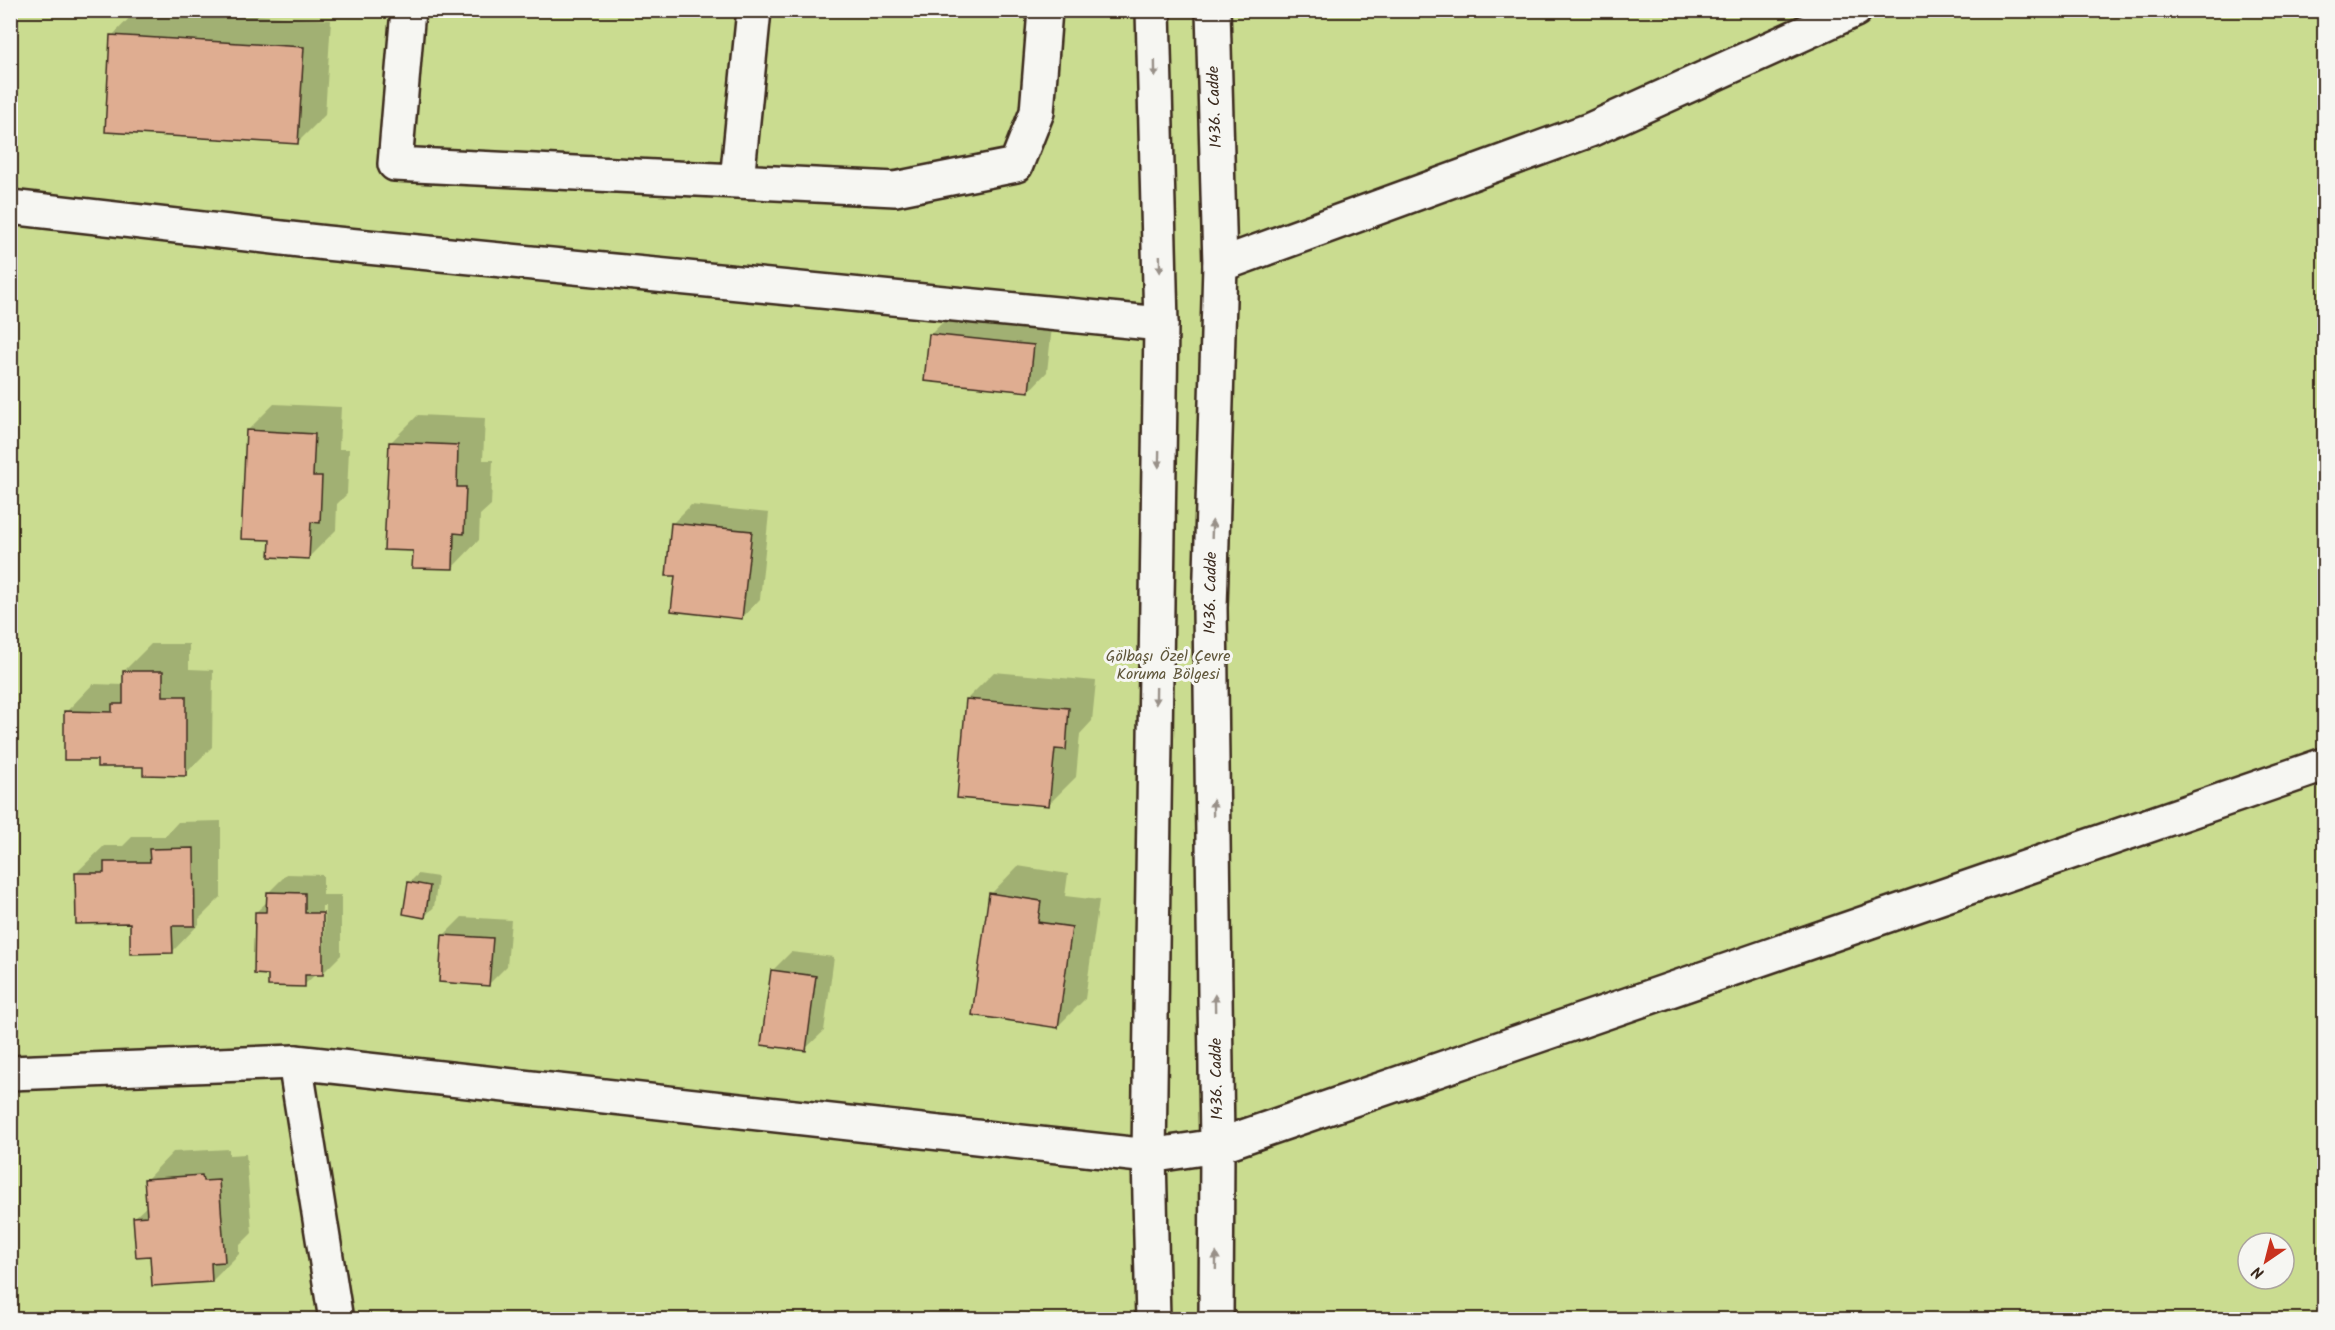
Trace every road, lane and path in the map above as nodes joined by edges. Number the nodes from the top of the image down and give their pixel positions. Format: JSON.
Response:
{"nodes":[{"id":1,"x":408,"y":10,"type":"edge"},
{"id":2,"x":754,"y":10,"type":"edge"},
{"id":3,"x":1045,"y":10,"type":"edge"},
{"id":4,"x":1153,"y":10,"type":"edge"},
{"id":5,"x":1213,"y":10,"type":"edge"},
{"id":6,"x":1855,"y":10,"type":"edge"},
{"id":7,"x":737,"y":181,"type":"junction"},
{"id":8,"x":10,"y":207,"type":"edge"},
{"id":9,"x":1220,"y":266,"type":"junction"},
{"id":10,"x":1161,"y":324,"type":"junction"},
{"id":11,"x":2325,"y":765,"type":"edge"},
{"id":12,"x":295,"y":1062,"type":"junction"},
{"id":13,"x":10,"y":1073,"type":"edge"},
{"id":14,"x":1217,"y":1146,"type":"junction"},
{"id":15,"x":1149,"y":1156,"type":"junction"},
{"id":16,"x":336,"y":1320,"type":"edge"},
{"id":17,"x":1153,"y":1320,"type":"edge"},
{"id":18,"x":1216,"y":1320,"type":"edge"}],
"edges":[{"from":1,"to":7,"type":"street"},
{"from":2,"to":7,"type":"street"},
{"from":3,"to":7,"type":"street"},
{"from":4,"to":10,"type":"street","one_way":true},
{"from":5,"to":9,"type":"street","name":"1436. Cadde"},
{"from":6,"to":9,"type":"street"},
{"from":8,"to":10,"type":"street"},
{"from":14,"to":9,"type":"street","name":"1436. Cadde","one_way":true},
{"from":10,"to":15,"type":"street","one_way":true},
{"from":11,"to":14,"type":"street"},
{"from":12,"to":13,"type":"street"},
{"from":12,"to":15,"type":"street"},
{"from":12,"to":16,"type":"street"},
{"from":14,"to":15,"type":"street"},
{"from":18,"to":14,"type":"street","name":"1436. Cadde","one_way":true},
{"from":15,"to":17,"type":"street"}]}
